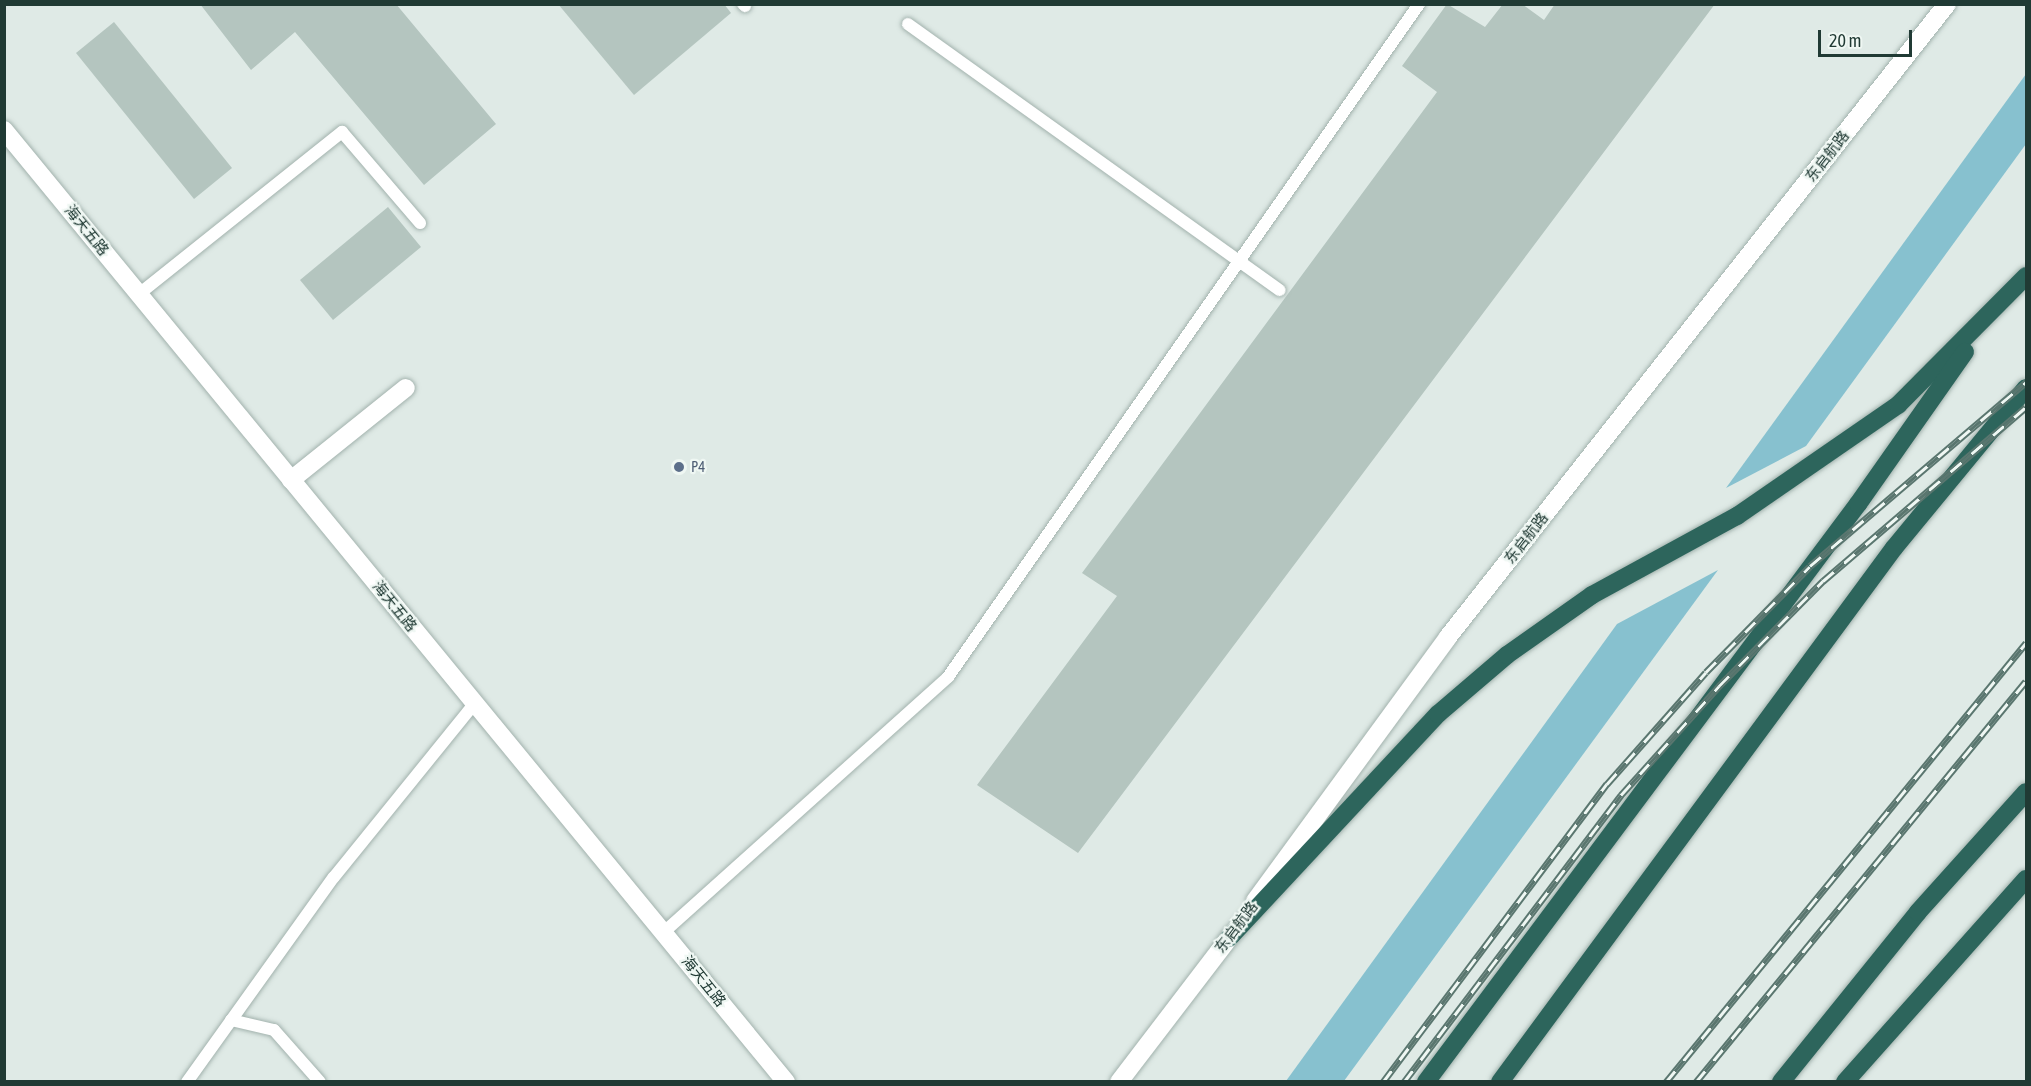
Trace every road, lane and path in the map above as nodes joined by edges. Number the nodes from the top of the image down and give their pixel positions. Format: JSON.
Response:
{"nodes":[{"id":1,"x":1419,"y":4,"type":"edge"},
{"id":2,"x":1947,"y":4,"type":"edge"},
{"id":3,"x":908,"y":24,"type":"dead end"},
{"id":4,"x":4,"y":130,"type":"edge"},
{"id":5,"x":420,"y":223,"type":"dead end"},
{"id":6,"x":1238,"y":261,"type":"junction"},
{"id":7,"x":2026,"y":276,"type":"edge"},
{"id":8,"x":1280,"y":290,"type":"dead end"},
{"id":9,"x":139,"y":294,"type":"junction"},
{"id":10,"x":1987,"y":321,"type":"junction"},
{"id":11,"x":406,"y":388,"type":"dead end"},
{"id":12,"x":2026,"y":388,"type":"edge"},
{"id":13,"x":291,"y":480,"type":"junction"},
{"id":14,"x":475,"y":703,"type":"junction"},
{"id":15,"x":2026,"y":792,"type":"edge"},
{"id":16,"x":2026,"y":879,"type":"edge"},
{"id":17,"x":664,"y":932,"type":"junction"},
{"id":18,"x":1228,"y":938,"type":"junction"},
{"id":19,"x":231,"y":1020,"type":"junction"},
{"id":20,"x":187,"y":1082,"type":"edge"},
{"id":21,"x":320,"y":1082,"type":"edge"},
{"id":22,"x":786,"y":1082,"type":"edge"},
{"id":23,"x":1119,"y":1082,"type":"edge"},
{"id":24,"x":1426,"y":1082,"type":"edge"},
{"id":25,"x":1500,"y":1082,"type":"edge"},
{"id":26,"x":1781,"y":1082,"type":"edge"},
{"id":27,"x":1845,"y":1082,"type":"edge"}],
"edges":[{"from":1,"to":6,"type":"lane"},
{"from":2,"to":18,"type":"street","name":"东启航路"},
{"from":3,"to":6,"type":"lane"},
{"from":4,"to":9,"type":"street","name":"海天五路"},
{"from":5,"to":9,"type":"lane"},
{"from":6,"to":8,"type":"lane"},
{"from":6,"to":17,"type":"lane"},
{"from":7,"to":10,"type":"highway"},
{"from":9,"to":13,"type":"street","name":"海天五路"},
{"from":10,"to":18,"type":"highway"},
{"from":10,"to":24,"type":"highway"},
{"from":11,"to":13,"type":"street"},
{"from":12,"to":25,"type":"highway"},
{"from":13,"to":14,"type":"street","name":"海天五路"},
{"from":14,"to":17,"type":"street","name":"海天五路"},
{"from":14,"to":19,"type":"lane"},
{"from":15,"to":26,"type":"highway"},
{"from":16,"to":27,"type":"highway"},
{"from":17,"to":22,"type":"street","name":"海天五路"},
{"from":18,"to":23,"type":"street","name":"东启航路"},
{"from":19,"to":20,"type":"lane"},
{"from":19,"to":21,"type":"lane"}]}
